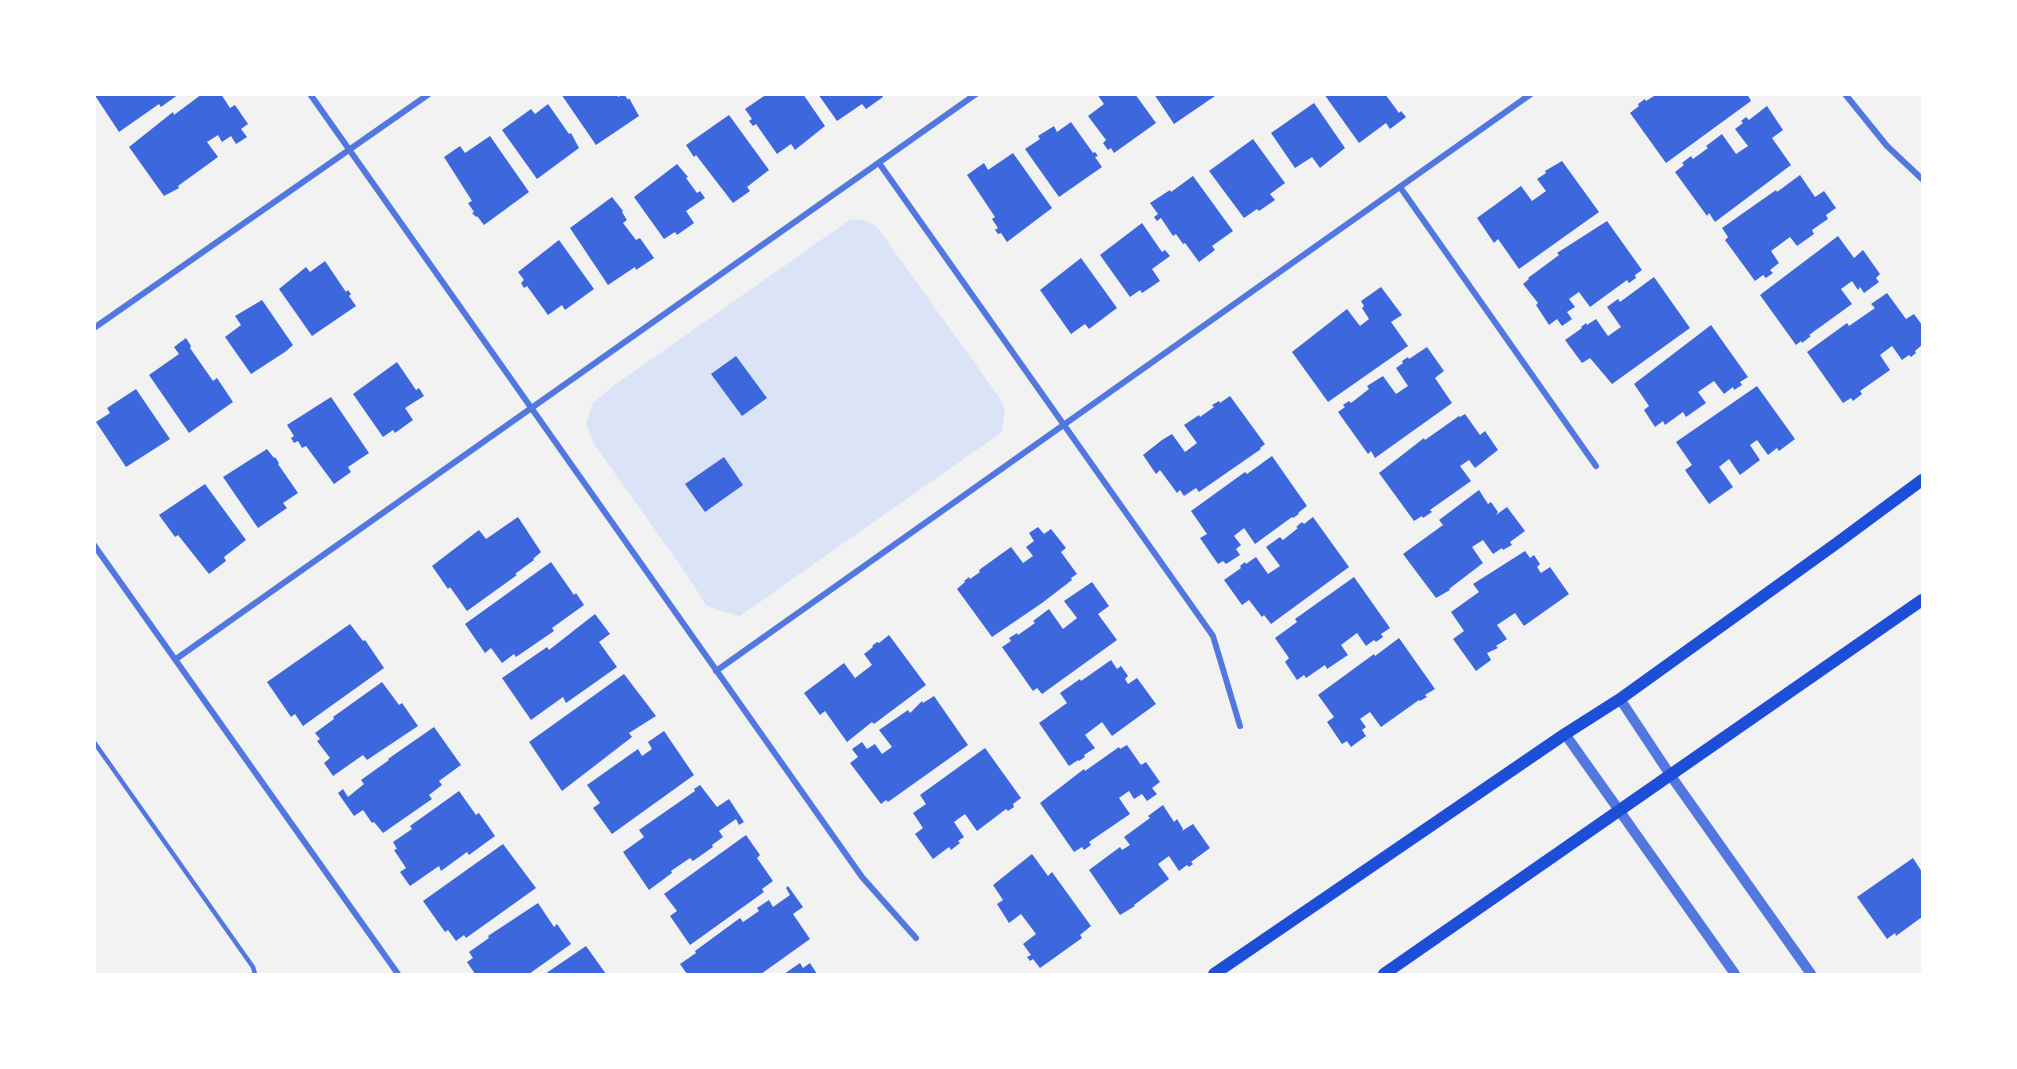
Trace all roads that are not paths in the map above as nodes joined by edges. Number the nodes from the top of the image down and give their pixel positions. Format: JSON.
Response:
{"nodes":[{"id":1,"x":310,"y":94,"type":"edge"},
{"id":2,"x":429,"y":94,"type":"edge"},
{"id":3,"x":976,"y":94,"type":"edge"},
{"id":4,"x":1531,"y":94,"type":"edge"},
{"id":5,"x":1845,"y":94,"type":"edge"},
{"id":6,"x":349,"y":150,"type":"junction"},
{"id":7,"x":879,"y":163,"type":"junction"},
{"id":8,"x":1923,"y":179,"type":"edge"},
{"id":9,"x":1400,"y":187,"type":"junction"},
{"id":10,"x":94,"y":328,"type":"edge"},
{"id":11,"x":531,"y":410,"type":"junction"},
{"id":12,"x":1064,"y":424,"type":"junction"},
{"id":13,"x":1596,"y":466,"type":"dead end"},
{"id":14,"x":1923,"y":480,"type":"edge"},
{"id":15,"x":94,"y":545,"type":"edge"},
{"id":16,"x":1923,"y":600,"type":"edge"},
{"id":17,"x":176,"y":659,"type":"junction"},
{"id":18,"x":716,"y":671,"type":"junction"},
{"id":19,"x":1620,"y":699,"type":"junction"},
{"id":20,"x":1240,"y":726,"type":"dead end"},
{"id":21,"x":1565,"y":734,"type":"junction"},
{"id":22,"x":94,"y":742,"type":"edge"},
{"id":23,"x":1671,"y":776,"type":"junction"},
{"id":24,"x":1620,"y":810,"type":"junction"},
{"id":25,"x":916,"y":938,"type":"dead end"},
{"id":26,"x":255,"y":975,"type":"edge"},
{"id":27,"x":398,"y":975,"type":"edge"},
{"id":28,"x":1214,"y":975,"type":"edge"},
{"id":29,"x":1384,"y":975,"type":"edge"},
{"id":30,"x":1735,"y":975,"type":"edge"},
{"id":31,"x":1811,"y":975,"type":"edge"}],
"edges":[{"from":1,"to":6,"type":"street"},
{"from":2,"to":6,"type":"street"},
{"from":3,"to":7,"type":"street"},
{"from":4,"to":9,"type":"street"},
{"from":5,"to":8,"type":"street"},
{"from":6,"to":10,"type":"street"},
{"from":6,"to":11,"type":"street"},
{"from":7,"to":11,"type":"street"},
{"from":7,"to":12,"type":"street"},
{"from":9,"to":12,"type":"street"},
{"from":9,"to":13,"type":"street"},
{"from":11,"to":17,"type":"street"},
{"from":11,"to":18,"type":"street"},
{"from":12,"to":18,"type":"street"},
{"from":12,"to":20,"type":"street"},
{"from":14,"to":19,"type":"main road"},
{"from":15,"to":17,"type":"street"},
{"from":16,"to":23,"type":"main road"},
{"from":17,"to":27,"type":"street"},
{"from":18,"to":25,"type":"street"},
{"from":19,"to":21,"type":"main road"},
{"from":19,"to":23,"type":"street"},
{"from":21,"to":24,"type":"street"},
{"from":21,"to":28,"type":"main road"},
{"from":22,"to":26,"type":"lane"},
{"from":23,"to":24,"type":"main road"},
{"from":23,"to":31,"type":"street"},
{"from":24,"to":29,"type":"main road"},
{"from":24,"to":30,"type":"street"}]}
